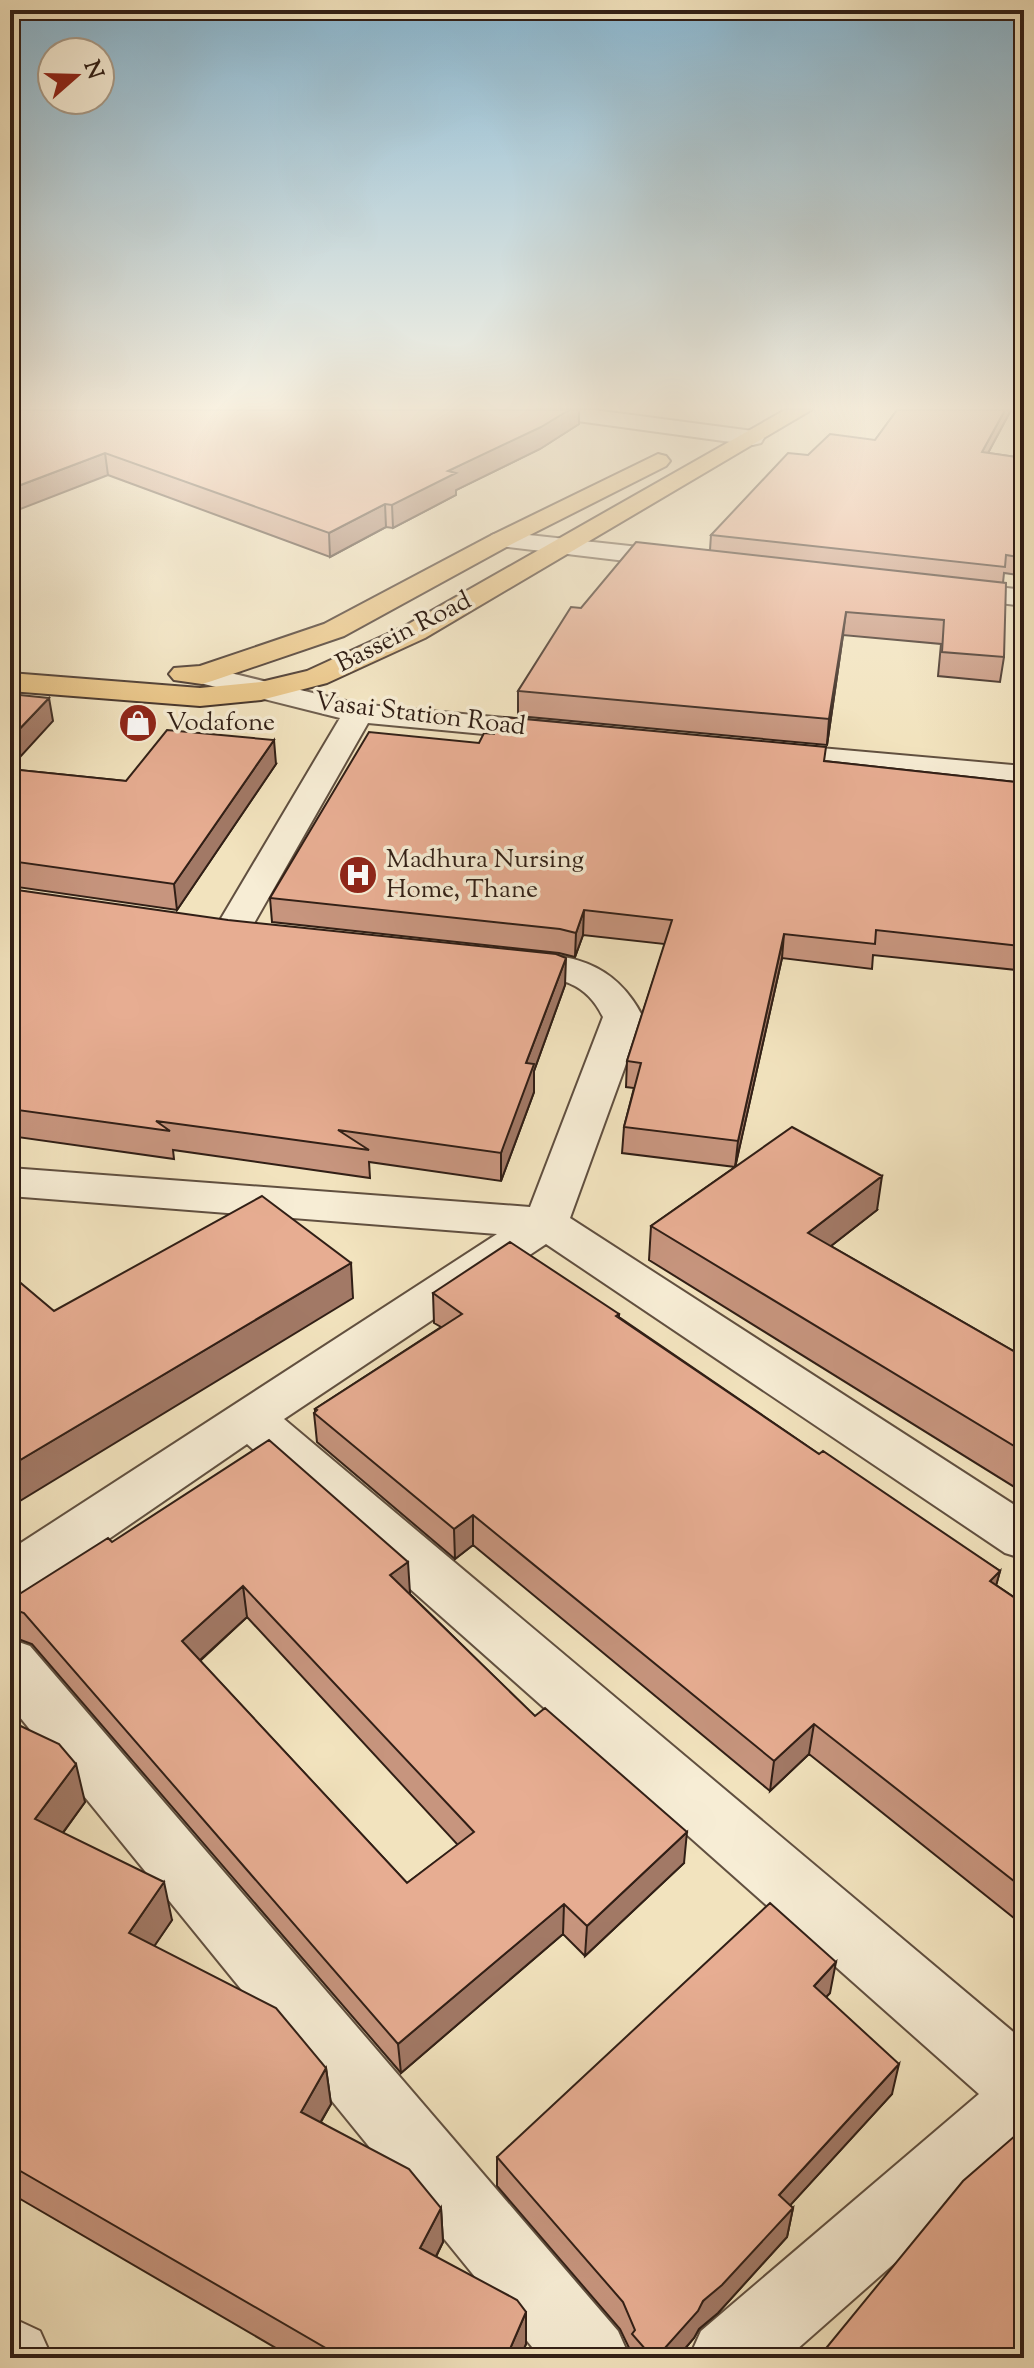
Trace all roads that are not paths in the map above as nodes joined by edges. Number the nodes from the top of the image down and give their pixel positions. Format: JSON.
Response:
{"nodes":[{"id":1,"x":539,"y":521,"type":"edge"},
{"id":2,"x":609,"y":521,"type":"edge"},
{"id":3,"x":501,"y":540,"type":"junction"},
{"id":4,"x":565,"y":546,"type":"junction"},
{"id":5,"x":707,"y":562,"type":"edge"},
{"id":6,"x":913,"y":586,"type":"edge"},
{"id":7,"x":1024,"y":598,"type":"edge"},
{"id":8,"x":253,"y":658,"type":"junction"},
{"id":9,"x":10,"y":663,"type":"edge"},
{"id":10,"x":202,"y":675,"type":"junction"},
{"id":11,"x":317,"y":677,"type":"junction"},
{"id":12,"x":10,"y":682,"type":"edge"},
{"id":13,"x":261,"y":691,"type":"junction"},
{"id":14,"x":358,"y":713,"type":"junction"},
{"id":15,"x":1024,"y":758,"type":"edge"},
{"id":16,"x":1024,"y":776,"type":"edge"},
{"id":17,"x":278,"y":937,"type":"edge"},
{"id":18,"x":466,"y":957,"type":"edge"},
{"id":19,"x":10,"y":1182,"type":"edge"},
{"id":20,"x":546,"y":1223,"type":"junction"},
{"id":21,"x":249,"y":1417,"type":"junction"},
{"id":22,"x":1024,"y":1538,"type":"edge"},
{"id":23,"x":10,"y":1578,"type":"edge"},
{"id":24,"x":10,"y":1663,"type":"edge"},
{"id":25,"x":1024,"y":2087,"type":"edge"},
{"id":26,"x":1024,"y":2102,"type":"edge"},
{"id":27,"x":591,"y":2358,"type":"edge"},
{"id":28,"x":728,"y":2358,"type":"edge"}],
"edges":[{"from":1,"to":3,"type":"main road","name":"Bassein Road"},
{"from":2,"to":4,"type":"main road","name":"Bassein Road"},
{"from":3,"to":4,"type":"street"},
{"from":3,"to":8,"type":"main road","name":"Bassein Road"},
{"from":4,"to":5,"type":"street"},
{"from":4,"to":11,"type":"main road","name":"Bassein Road"},
{"from":6,"to":7,"type":"street"},
{"from":8,"to":10,"type":"main road","name":"Bassein Road"},
{"from":8,"to":11,"type":"street"},
{"from":9,"to":10,"type":"main road","name":"Bassein Road"},
{"from":10,"to":13,"type":"street","name":"Vasai Station Road"},
{"from":11,"to":13,"type":"main road","name":"Bassein Road"},
{"from":11,"to":14,"type":"street","name":"Vasai Station Road"},
{"from":12,"to":13,"type":"main road","name":"Bassein Road"},
{"from":13,"to":14,"type":"street","name":"Vasai Station Road"},
{"from":14,"to":17,"type":"street"},
{"from":15,"to":16,"type":"street"},
{"from":18,"to":20,"type":"street"},
{"from":19,"to":20,"type":"street"},
{"from":20,"to":21,"type":"street"},
{"from":20,"to":22,"type":"street"},
{"from":21,"to":23,"type":"street"},
{"from":21,"to":25,"type":"street"},
{"from":24,"to":27,"type":"street"},
{"from":26,"to":28,"type":"street"}]}
